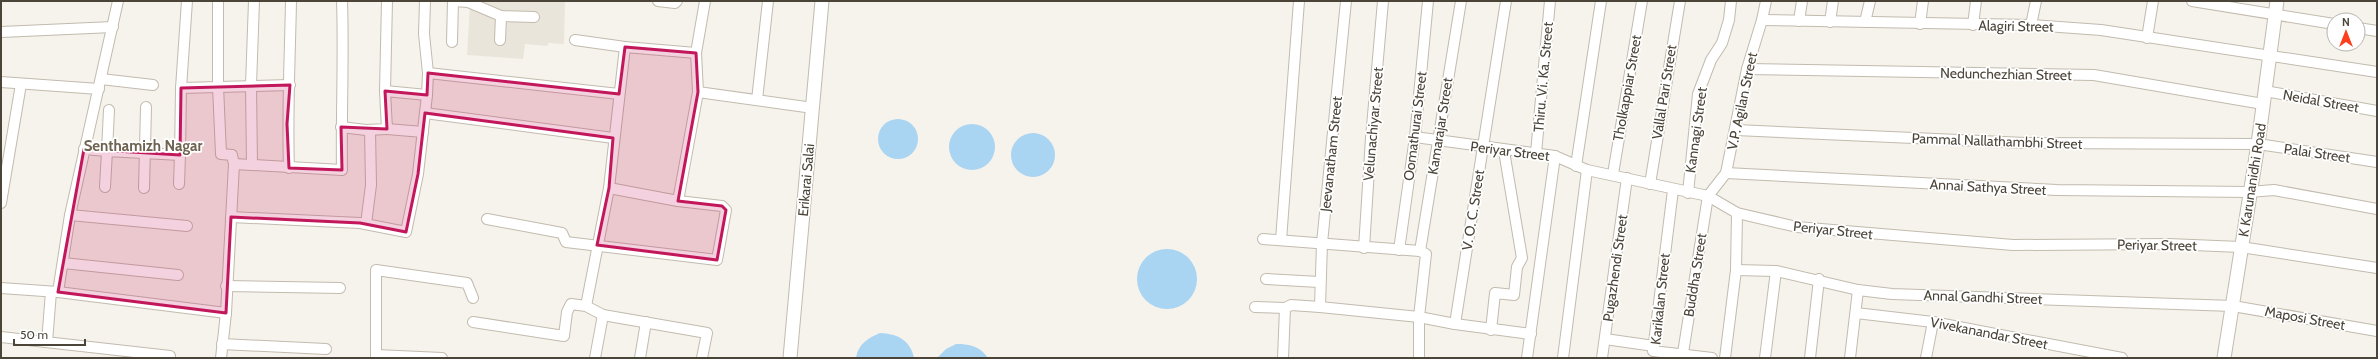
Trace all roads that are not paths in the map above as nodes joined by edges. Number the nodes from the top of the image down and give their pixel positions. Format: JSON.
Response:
{"nodes":[{"id":1,"x":118,"y":1,"type":"edge"},
{"id":2,"x":187,"y":1,"type":"edge"},
{"id":3,"x":218,"y":1,"type":"edge"},
{"id":4,"x":254,"y":1,"type":"edge"},
{"id":5,"x":290,"y":1,"type":"edge"},
{"id":6,"x":342,"y":1,"type":"edge"},
{"id":7,"x":387,"y":1,"type":"edge"},
{"id":8,"x":425,"y":1,"type":"edge"},
{"id":9,"x":454,"y":1,"type":"edge"},
{"id":10,"x":658,"y":1,"type":"edge"},
{"id":11,"x":677,"y":1,"type":"edge"},
{"id":12,"x":704,"y":1,"type":"edge"},
{"id":13,"x":768,"y":1,"type":"edge"},
{"id":14,"x":822,"y":1,"type":"edge"},
{"id":15,"x":1299,"y":1,"type":"edge"},
{"id":16,"x":1346,"y":1,"type":"edge"},
{"id":17,"x":1383,"y":1,"type":"edge"},
{"id":18,"x":1428,"y":1,"type":"edge"},
{"id":19,"x":1461,"y":1,"type":"edge"},
{"id":20,"x":1506,"y":1,"type":"edge"},
{"id":21,"x":1550,"y":1,"type":"edge"},
{"id":22,"x":1602,"y":1,"type":"edge"},
{"id":23,"x":1642,"y":1,"type":"edge"},
{"id":24,"x":1680,"y":1,"type":"edge"},
{"id":25,"x":1731,"y":1,"type":"edge"},
{"id":26,"x":1766,"y":1,"type":"edge"},
{"id":27,"x":1802,"y":1,"type":"edge"},
{"id":28,"x":1833,"y":1,"type":"edge"},
{"id":29,"x":1870,"y":1,"type":"edge"},
{"id":30,"x":1923,"y":1,"type":"edge"},
{"id":31,"x":1976,"y":1,"type":"edge"},
{"id":32,"x":2036,"y":1,"type":"edge"},
{"id":33,"x":2153,"y":1,"type":"edge"},
{"id":34,"x":2192,"y":1,"type":"edge"},
{"id":35,"x":2277,"y":1,"type":"edge"},
{"id":36,"x":2275,"y":14,"type":"junction"},
{"id":37,"x":501,"y":16,"type":"junction"},
{"id":38,"x":534,"y":17,"type":"dead end"},
{"id":39,"x":1762,"y":20,"type":"junction"},
{"id":40,"x":1799,"y":21,"type":"junction"},
{"id":41,"x":1830,"y":22,"type":"junction"},
{"id":42,"x":1865,"y":22,"type":"junction"},
{"id":43,"x":2326,"y":23,"type":"edge"},
{"id":44,"x":1920,"y":24,"type":"junction"},
{"id":45,"x":1973,"y":25,"type":"junction"},
{"id":46,"x":2031,"y":25,"type":"junction"},
{"id":47,"x":113,"y":27,"type":"junction"},
{"id":48,"x":2366,"y":29,"type":"edge"},
{"id":49,"x":2377,"y":31,"type":"edge"},
{"id":50,"x":1,"y":32,"type":"edge"},
{"id":51,"x":2147,"y":38,"type":"junction"},
{"id":52,"x":500,"y":40,"type":"dead end"},
{"id":53,"x":575,"y":40,"type":"dead end"},
{"id":54,"x":452,"y":42,"type":"dead end"},
{"id":55,"x":625,"y":47,"type":"junction"},
{"id":56,"x":696,"y":53,"type":"junction"},
{"id":57,"x":2269,"y":55,"type":"junction"},
{"id":58,"x":1747,"y":69,"type":"junction"},
{"id":59,"x":2377,"y":72,"type":"edge"},
{"id":60,"x":428,"y":73,"type":"junction"},
{"id":61,"x":101,"y":79,"type":"junction"},
{"id":62,"x":1,"y":82,"type":"edge"},
{"id":63,"x":20,"y":84,"type":"junction"},
{"id":64,"x":153,"y":85,"type":"dead end"},
{"id":65,"x":251,"y":85,"type":"junction"},
{"id":66,"x":290,"y":85,"type":"junction"},
{"id":67,"x":218,"y":86,"type":"junction"},
{"id":68,"x":181,"y":88,"type":"junction"},
{"id":69,"x":99,"y":90,"type":"junction"},
{"id":70,"x":385,"y":91,"type":"junction"},
{"id":71,"x":698,"y":92,"type":"junction"},
{"id":72,"x":619,"y":94,"type":"junction"},
{"id":73,"x":427,"y":95,"type":"junction"},
{"id":74,"x":2264,"y":97,"type":"junction"},
{"id":75,"x":757,"y":100,"type":"junction"},
{"id":76,"x":146,"y":107,"type":"dead end"},
{"id":77,"x":813,"y":108,"type":"junction"},
{"id":78,"x":109,"y":110,"type":"dead end"},
{"id":79,"x":2377,"y":111,"type":"edge"},
{"id":80,"x":425,"y":113,"type":"junction"},
{"id":81,"x":341,"y":127,"type":"junction"},
{"id":82,"x":387,"y":129,"type":"junction"},
{"id":83,"x":370,"y":130,"type":"junction"},
{"id":84,"x":1736,"y":130,"type":"junction"},
{"id":85,"x":423,"y":132,"type":"junction"},
{"id":86,"x":1415,"y":137,"type":"junction"},
{"id":87,"x":613,"y":138,"type":"junction"},
{"id":88,"x":1438,"y":141,"type":"junction"},
{"id":89,"x":2258,"y":144,"type":"junction"},
{"id":90,"x":1484,"y":148,"type":"junction"},
{"id":91,"x":84,"y":149,"type":"junction"},
{"id":92,"x":107,"y":151,"type":"junction"},
{"id":93,"x":1504,"y":151,"type":"junction"},
{"id":94,"x":1536,"y":153,"type":"junction"},
{"id":95,"x":144,"y":154,"type":"junction"},
{"id":96,"x":180,"y":155,"type":"junction"},
{"id":97,"x":1555,"y":156,"type":"junction"},
{"id":98,"x":2377,"y":162,"type":"edge"},
{"id":99,"x":234,"y":164,"type":"junction"},
{"id":100,"x":252,"y":165,"type":"junction"},
{"id":101,"x":1576,"y":166,"type":"junction"},
{"id":102,"x":289,"y":168,"type":"junction"},
{"id":103,"x":1588,"y":170,"type":"junction"},
{"id":104,"x":1726,"y":173,"type":"junction"},
{"id":105,"x":1613,"y":174,"type":"junction"},
{"id":106,"x":1627,"y":178,"type":"junction"},
{"id":107,"x":179,"y":184,"type":"dead end"},
{"id":108,"x":1650,"y":184,"type":"junction"},
{"id":109,"x":105,"y":187,"type":"dead end"},
{"id":110,"x":144,"y":188,"type":"dead end"},
{"id":111,"x":609,"y":188,"type":"junction"},
{"id":112,"x":1673,"y":190,"type":"junction"},
{"id":113,"x":2249,"y":192,"type":"junction"},
{"id":114,"x":1688,"y":193,"type":"junction"},
{"id":115,"x":1708,"y":196,"type":"junction"},
{"id":116,"x":678,"y":201,"type":"junction"},
{"id":117,"x":1,"y":202,"type":"edge"},
{"id":118,"x":2377,"y":209,"type":"edge"},
{"id":119,"x":1737,"y":213,"type":"junction"},
{"id":120,"x":70,"y":216,"type":"junction"},
{"id":121,"x":231,"y":217,"type":"junction"},
{"id":122,"x":487,"y":219,"type":"dead end"},
{"id":123,"x":366,"y":224,"type":"junction"},
{"id":124,"x":187,"y":226,"type":"dead end"},
{"id":125,"x":1263,"y":239,"type":"dead end"},
{"id":126,"x":1281,"y":240,"type":"junction"},
{"id":127,"x":1322,"y":242,"type":"junction"},
{"id":128,"x":597,"y":245,"type":"junction"},
{"id":129,"x":2241,"y":247,"type":"junction"},
{"id":130,"x":1364,"y":248,"type":"junction"},
{"id":131,"x":1399,"y":250,"type":"junction"},
{"id":132,"x":1420,"y":251,"type":"junction"},
{"id":133,"x":63,"y":263,"type":"junction"},
{"id":134,"x":2377,"y":268,"type":"edge"},
{"id":135,"x":1736,"y":270,"type":"junction"},
{"id":136,"x":1776,"y":271,"type":"junction"},
{"id":137,"x":178,"y":275,"type":"dead end"},
{"id":138,"x":1266,"y":279,"type":"dead end"},
{"id":139,"x":1819,"y":279,"type":"junction"},
{"id":140,"x":1319,"y":282,"type":"junction"},
{"id":141,"x":226,"y":286,"type":"junction"},
{"id":142,"x":1,"y":288,"type":"edge"},
{"id":143,"x":340,"y":288,"type":"dead end"},
{"id":144,"x":1858,"y":290,"type":"junction"},
{"id":145,"x":55,"y":292,"type":"junction"},
{"id":146,"x":473,"y":298,"type":"dead end"},
{"id":147,"x":586,"y":306,"type":"junction"},
{"id":148,"x":2233,"y":306,"type":"junction"},
{"id":149,"x":1255,"y":307,"type":"dead end"},
{"id":150,"x":1320,"y":307,"type":"junction"},
{"id":151,"x":1285,"y":308,"type":"junction"},
{"id":152,"x":226,"y":313,"type":"junction"},
{"id":153,"x":1856,"y":313,"type":"junction"},
{"id":154,"x":603,"y":315,"type":"junction"},
{"id":155,"x":1419,"y":317,"type":"junction"},
{"id":156,"x":473,"y":322,"type":"dead end"},
{"id":157,"x":646,"y":322,"type":"junction"},
{"id":158,"x":1933,"y":322,"type":"junction"},
{"id":159,"x":1455,"y":324,"type":"junction"},
{"id":160,"x":1491,"y":330,"type":"junction"},
{"id":161,"x":2377,"y":331,"type":"edge"},
{"id":162,"x":1531,"y":334,"type":"junction"},
{"id":163,"x":1,"y":337,"type":"edge"},
{"id":164,"x":1605,"y":339,"type":"junction"},
{"id":165,"x":47,"y":342,"type":"junction"},
{"id":166,"x":222,"y":344,"type":"junction"},
{"id":167,"x":1654,"y":346,"type":"junction"},
{"id":168,"x":326,"y":349,"type":"dead end"},
{"id":169,"x":1683,"y":353,"type":"junction"},
{"id":170,"x":170,"y":356,"type":"dead end"},
{"id":171,"x":376,"y":357,"type":"edge"},
{"id":172,"x":221,"y":358,"type":"edge"},
{"id":173,"x":442,"y":358,"type":"edge"},
{"id":174,"x":595,"y":358,"type":"edge"},
{"id":175,"x":640,"y":358,"type":"edge"},
{"id":176,"x":702,"y":358,"type":"edge"},
{"id":177,"x":790,"y":358,"type":"edge"},
{"id":178,"x":1283,"y":358,"type":"edge"},
{"id":179,"x":1419,"y":358,"type":"edge"},
{"id":180,"x":1528,"y":358,"type":"edge"},
{"id":181,"x":1563,"y":358,"type":"edge"},
{"id":182,"x":1602,"y":358,"type":"edge"},
{"id":183,"x":1712,"y":358,"type":"edge"},
{"id":184,"x":1725,"y":358,"type":"edge"},
{"id":185,"x":1765,"y":358,"type":"edge"},
{"id":186,"x":1810,"y":358,"type":"edge"},
{"id":187,"x":1850,"y":358,"type":"edge"},
{"id":188,"x":1926,"y":358,"type":"edge"},
{"id":189,"x":2122,"y":358,"type":"edge"},
{"id":190,"x":2224,"y":358,"type":"edge"}],
"edges":[{"from":1,"to":47,"type":"street"},
{"from":2,"to":68,"type":"street"},
{"from":3,"to":67,"type":"street"},
{"from":4,"to":65,"type":"street"},
{"from":5,"to":66,"type":"street"},
{"from":6,"to":81,"type":"street"},
{"from":7,"to":70,"type":"street"},
{"from":8,"to":60,"type":"street"},
{"from":9,"to":37,"type":"street"},
{"from":9,"to":54,"type":"street"},
{"from":10,"to":11,"type":"street"},
{"from":12,"to":56,"type":"street"},
{"from":13,"to":75,"type":"street"},
{"from":14,"to":77,"type":"street","name":"Erikarai Salai"},
{"from":15,"to":126,"type":"street"},
{"from":16,"to":127,"type":"street","name":"Jeevanatham Street"},
{"from":17,"to":130,"type":"street","name":"Velunachiyar Street"},
{"from":18,"to":86,"type":"street","name":"Oomathurai Street"},
{"from":19,"to":88,"type":"street","name":"Kamarajar Street"},
{"from":20,"to":90,"type":"street","name":"V. O. C. Street"},
{"from":21,"to":94,"type":"street","name":"Thiru. Vi. Ka. Street"},
{"from":22,"to":101,"type":"street"},
{"from":23,"to":105,"type":"street","name":"Tholkappiar Street"},
{"from":24,"to":108,"type":"street","name":"Vallal Pari Street"},
{"from":25,"to":114,"type":"street","name":"Kannagi Street"},
{"from":26,"to":39,"type":"street","name":"V.P. Agilan Street"},
{"from":27,"to":40,"type":"street"},
{"from":28,"to":41,"type":"street"},
{"from":29,"to":42,"type":"street"},
{"from":30,"to":44,"type":"street"},
{"from":31,"to":45,"type":"street"},
{"from":32,"to":46,"type":"street"},
{"from":33,"to":51,"type":"street"},
{"from":34,"to":36,"type":"street"},
{"from":35,"to":36,"type":"street","name":"K Karunanidhi Road"},
{"from":36,"to":43,"type":"street"},
{"from":36,"to":57,"type":"street","name":"K Karunanidhi Road"},
{"from":37,"to":38,"type":"street"},
{"from":37,"to":52,"type":"street"},
{"from":39,"to":40,"type":"street","name":"Alagiri Street"},
{"from":39,"to":58,"type":"street","name":"V.P. Agilan Street"},
{"from":40,"to":41,"type":"street","name":"Alagiri Street"},
{"from":41,"to":42,"type":"street","name":"Alagiri Street"},
{"from":42,"to":44,"type":"street","name":"Alagiri Street"},
{"from":44,"to":45,"type":"street","name":"Alagiri Street"},
{"from":45,"to":46,"type":"street","name":"Alagiri Street"},
{"from":46,"to":51,"type":"street","name":"Alagiri Street"},
{"from":47,"to":50,"type":"street"},
{"from":47,"to":61,"type":"street"},
{"from":48,"to":49,"type":"street"},
{"from":51,"to":57,"type":"street","name":"Alagiri Street"},
{"from":53,"to":55,"type":"street"},
{"from":55,"to":56,"type":"street"},
{"from":55,"to":72,"type":"street"},
{"from":56,"to":71,"type":"street"},
{"from":57,"to":59,"type":"street","name":"Alagiri Street"},
{"from":57,"to":74,"type":"street","name":"K Karunanidhi Road"},
{"from":58,"to":74,"type":"street","name":"Nedunchezhian Street"},
{"from":58,"to":84,"type":"street","name":"V.P. Agilan Street"},
{"from":60,"to":72,"type":"street"},
{"from":60,"to":73,"type":"street"},
{"from":61,"to":64,"type":"street"},
{"from":61,"to":69,"type":"street"},
{"from":62,"to":63,"type":"street"},
{"from":63,"to":69,"type":"street"},
{"from":63,"to":117,"type":"street"},
{"from":65,"to":66,"type":"street"},
{"from":65,"to":67,"type":"street"},
{"from":65,"to":100,"type":"street"},
{"from":66,"to":102,"type":"street"},
{"from":67,"to":68,"type":"street"},
{"from":67,"to":99,"type":"street"},
{"from":68,"to":96,"type":"street"},
{"from":69,"to":91,"type":"street"},
{"from":70,"to":73,"type":"street"},
{"from":70,"to":82,"type":"street"},
{"from":71,"to":75,"type":"street"},
{"from":71,"to":116,"type":"street"},
{"from":72,"to":87,"type":"street"},
{"from":73,"to":80,"type":"street"},
{"from":74,"to":79,"type":"street","name":"Neidal Street"},
{"from":74,"to":89,"type":"street","name":"K Karunanidhi Road"},
{"from":75,"to":77,"type":"street"},
{"from":76,"to":95,"type":"street"},
{"from":77,"to":177,"type":"street","name":"Erikarai Salai"},
{"from":78,"to":92,"type":"street"},
{"from":80,"to":85,"type":"street"},
{"from":80,"to":87,"type":"street"},
{"from":81,"to":83,"type":"street"},
{"from":81,"to":102,"type":"street"},
{"from":82,"to":83,"type":"street"},
{"from":82,"to":85,"type":"street"},
{"from":83,"to":123,"type":"street"},
{"from":84,"to":89,"type":"street","name":"Pammal Nallathambhi Street"},
{"from":84,"to":104,"type":"street","name":"V.P. Agilan Street"},
{"from":85,"to":123,"type":"street"},
{"from":86,"to":88,"type":"street","name":"Periyar Street"},
{"from":86,"to":131,"type":"street","name":"Oomathurai Street"},
{"from":87,"to":111,"type":"street"},
{"from":88,"to":90,"type":"street","name":"Periyar Street"},
{"from":88,"to":132,"type":"street","name":"Kamarajar Street"},
{"from":89,"to":98,"type":"street","name":"Palai Street"},
{"from":89,"to":113,"type":"street","name":"K Karunanidhi Road"},
{"from":90,"to":93,"type":"street","name":"Periyar Street"},
{"from":90,"to":159,"type":"street","name":"V. O. C. Street"},
{"from":91,"to":92,"type":"street"},
{"from":91,"to":120,"type":"street"},
{"from":92,"to":95,"type":"street"},
{"from":92,"to":109,"type":"street"},
{"from":93,"to":94,"type":"street","name":"Periyar Street"},
{"from":93,"to":160,"type":"street"},
{"from":94,"to":97,"type":"street","name":"Periyar Street"},
{"from":95,"to":96,"type":"street"},
{"from":95,"to":110,"type":"street"},
{"from":96,"to":107,"type":"street"},
{"from":97,"to":101,"type":"street","name":"Periyar Street"},
{"from":97,"to":162,"type":"street"},
{"from":99,"to":100,"type":"street"},
{"from":99,"to":121,"type":"street"},
{"from":100,"to":102,"type":"street"},
{"from":101,"to":103,"type":"street","name":"Periyar Street"},
{"from":103,"to":105,"type":"street","name":"Periyar Street"},
{"from":103,"to":181,"type":"street"},
{"from":104,"to":113,"type":"street","name":"Annai Sathya Street"},
{"from":104,"to":115,"type":"street","name":"V.P. Agilan Street"},
{"from":105,"to":106,"type":"street","name":"Periyar Street"},
{"from":106,"to":108,"type":"street","name":"Periyar Street"},
{"from":106,"to":164,"type":"street","name":"Pugazhendi Street"},
{"from":108,"to":112,"type":"street","name":"Periyar Street"},
{"from":111,"to":116,"type":"street"},
{"from":111,"to":128,"type":"street"},
{"from":112,"to":114,"type":"street","name":"Periyar Street"},
{"from":112,"to":167,"type":"street","name":"Karikalan Street"},
{"from":113,"to":118,"type":"street","name":"Annai Sathya Street"},
{"from":113,"to":129,"type":"street","name":"K Karunanidhi Road"},
{"from":114,"to":115,"type":"street","name":"Periyar Street"},
{"from":115,"to":119,"type":"street","name":"Periyar Street"},
{"from":115,"to":169,"type":"street","name":"Buddha Street"},
{"from":116,"to":128,"type":"street"},
{"from":119,"to":129,"type":"street","name":"Periyar Street"},
{"from":119,"to":135,"type":"street"},
{"from":120,"to":124,"type":"street"},
{"from":120,"to":133,"type":"street"},
{"from":121,"to":123,"type":"street"},
{"from":121,"to":141,"type":"street"},
{"from":122,"to":128,"type":"street"},
{"from":125,"to":126,"type":"street"},
{"from":126,"to":127,"type":"street"},
{"from":127,"to":130,"type":"street"},
{"from":127,"to":140,"type":"street","name":"Jeevanatham Street"},
{"from":128,"to":147,"type":"street"},
{"from":129,"to":134,"type":"street","name":"Periyar Street"},
{"from":129,"to":148,"type":"street","name":"K Karunanidhi Road"},
{"from":130,"to":131,"type":"street"},
{"from":131,"to":132,"type":"street"},
{"from":132,"to":155,"type":"street"},
{"from":133,"to":137,"type":"street"},
{"from":133,"to":145,"type":"street"},
{"from":135,"to":136,"type":"street","name":"Annal Gandhi Street"},
{"from":135,"to":184,"type":"street"},
{"from":136,"to":139,"type":"street","name":"Annal Gandhi Street"},
{"from":136,"to":185,"type":"street"},
{"from":138,"to":140,"type":"street"},
{"from":139,"to":144,"type":"street","name":"Annal Gandhi Street"},
{"from":139,"to":186,"type":"street"},
{"from":140,"to":150,"type":"street","name":"Jeevanatham Street"},
{"from":141,"to":143,"type":"street"},
{"from":141,"to":152,"type":"street"},
{"from":142,"to":145,"type":"street"},
{"from":144,"to":148,"type":"street","name":"Annal Gandhi Street"},
{"from":144,"to":153,"type":"street"},
{"from":145,"to":152,"type":"street"},
{"from":145,"to":165,"type":"street"},
{"from":146,"to":171,"type":"street"},
{"from":147,"to":154,"type":"street"},
{"from":147,"to":156,"type":"street"},
{"from":148,"to":161,"type":"street","name":"Maposi Street"},
{"from":148,"to":190,"type":"street","name":"K Karunanidhi Road"},
{"from":149,"to":151,"type":"street"},
{"from":150,"to":151,"type":"street"},
{"from":150,"to":155,"type":"street"},
{"from":151,"to":178,"type":"street"},
{"from":152,"to":166,"type":"street"},
{"from":153,"to":158,"type":"street","name":"Vivekanandar Street"},
{"from":153,"to":187,"type":"street"},
{"from":154,"to":157,"type":"street"},
{"from":154,"to":174,"type":"street"},
{"from":155,"to":159,"type":"street"},
{"from":155,"to":179,"type":"street"},
{"from":157,"to":175,"type":"street"},
{"from":157,"to":176,"type":"street"},
{"from":158,"to":188,"type":"street"},
{"from":158,"to":189,"type":"street","name":"Vivekanandar Street"},
{"from":159,"to":160,"type":"street"},
{"from":160,"to":162,"type":"street"},
{"from":162,"to":180,"type":"street"},
{"from":163,"to":165,"type":"street"},
{"from":164,"to":167,"type":"street"},
{"from":164,"to":182,"type":"street","name":"Pugazhendi Street"},
{"from":165,"to":170,"type":"street"},
{"from":166,"to":168,"type":"street"},
{"from":166,"to":172,"type":"street"},
{"from":167,"to":169,"type":"street","name":"Karikalan Street"},
{"from":169,"to":183,"type":"street","name":"Karikalan Street"},
{"from":171,"to":173,"type":"street"}]}
